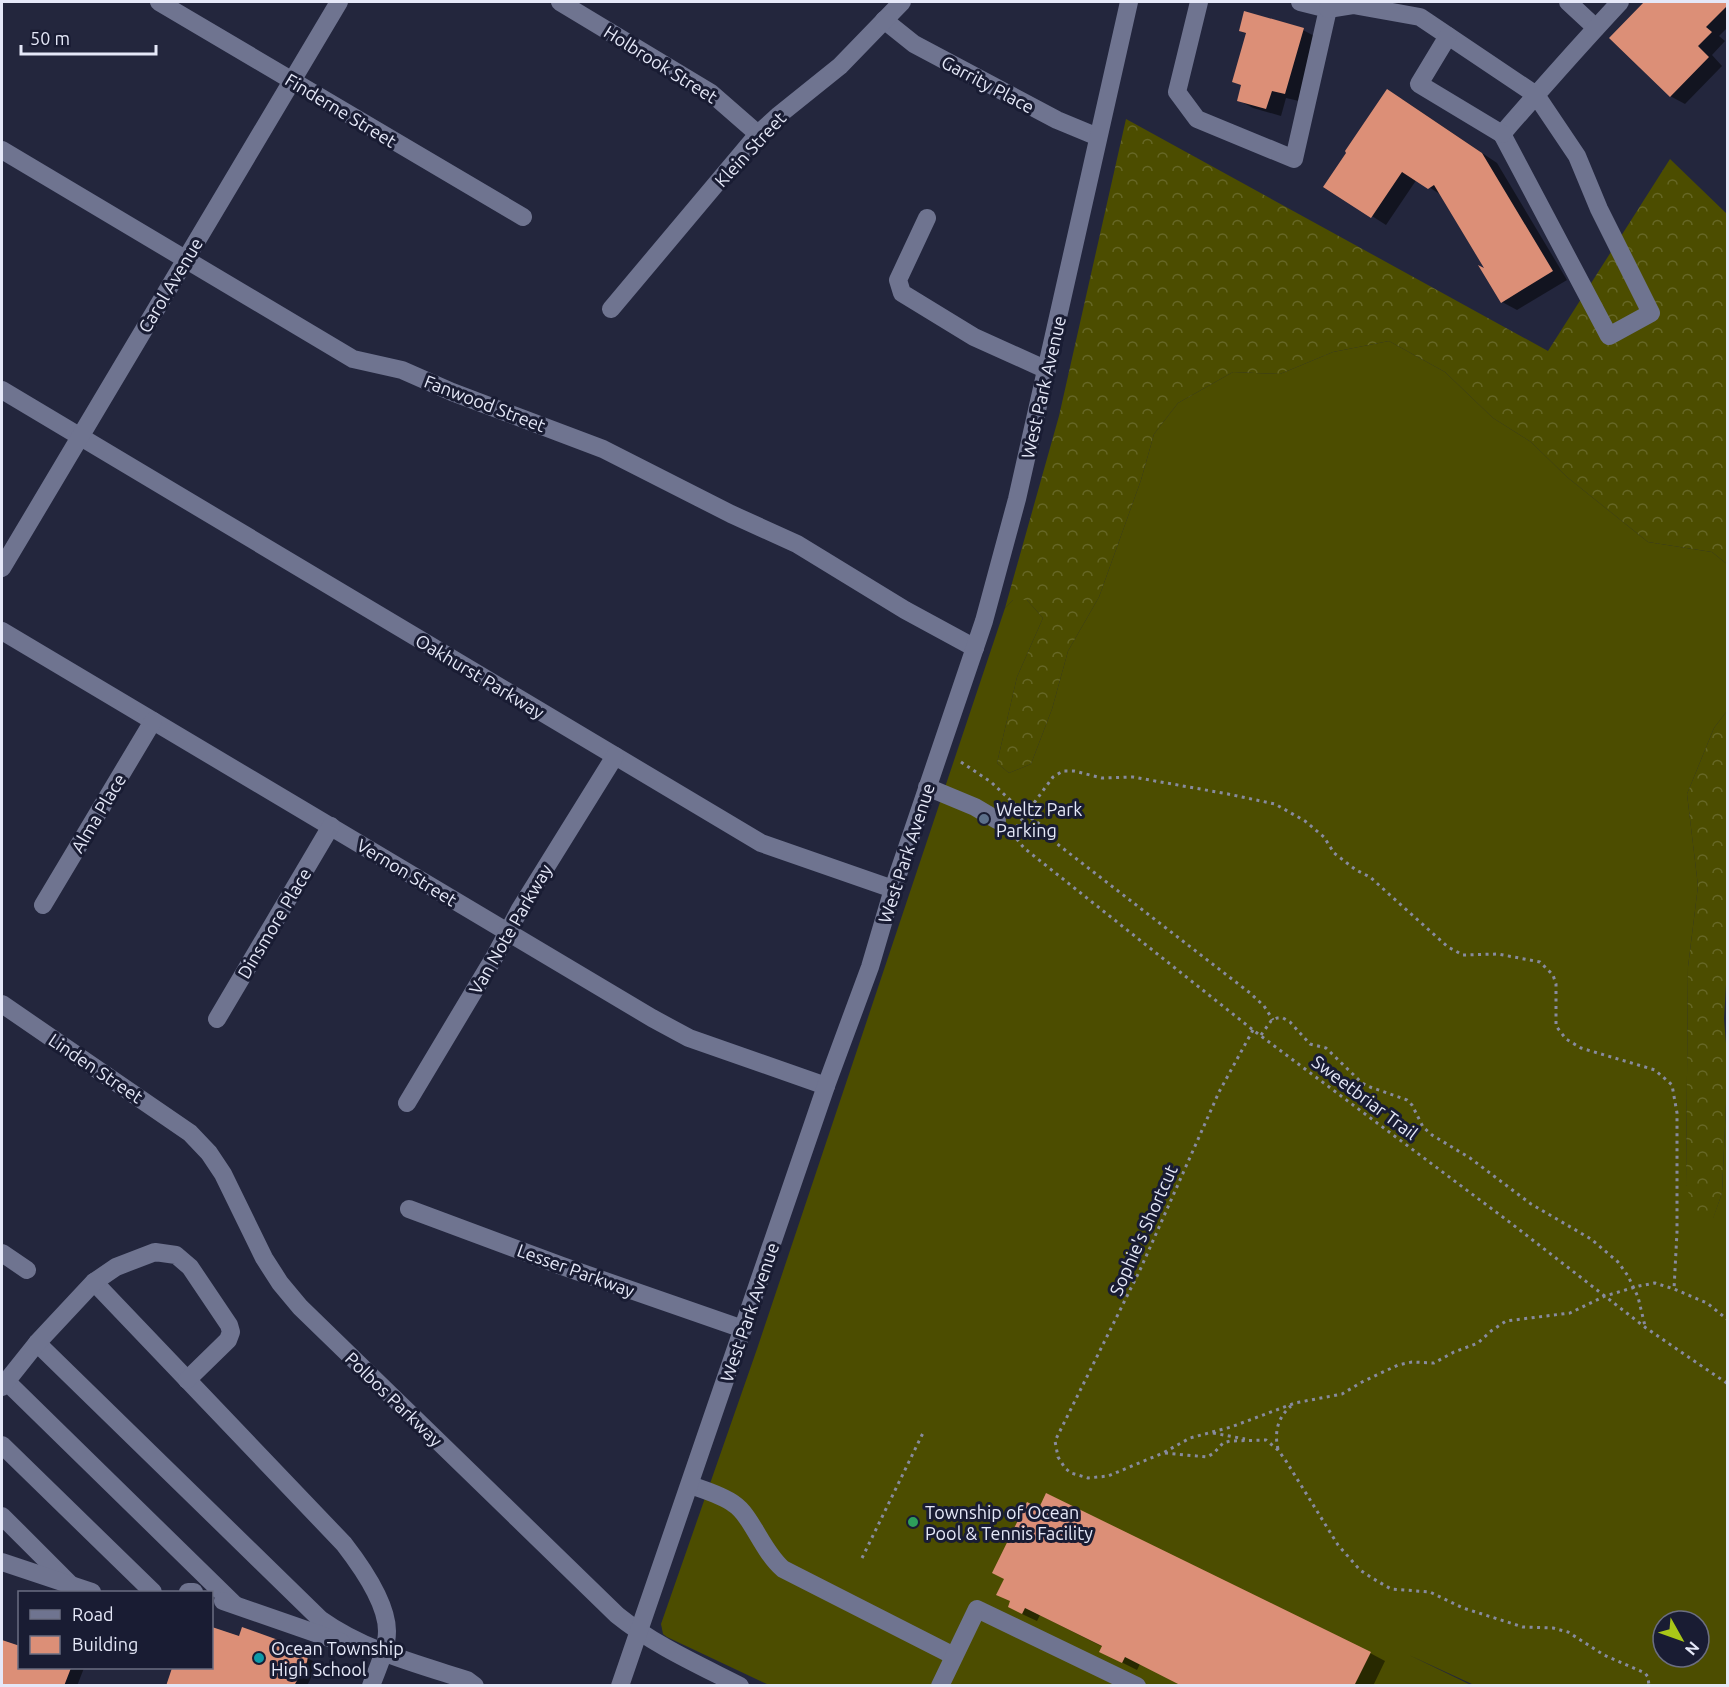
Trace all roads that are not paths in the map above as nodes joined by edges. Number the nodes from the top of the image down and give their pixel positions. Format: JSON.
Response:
{"nodes":[{"id":1,"x":159,"y":2,"type":"edge"},
{"id":2,"x":339,"y":2,"type":"edge"},
{"id":3,"x":560,"y":2,"type":"edge"},
{"id":4,"x":902,"y":2,"type":"edge"},
{"id":5,"x":1129,"y":2,"type":"edge"},
{"id":6,"x":1199,"y":2,"type":"edge"},
{"id":7,"x":1300,"y":2,"type":"edge"},
{"id":8,"x":1568,"y":2,"type":"edge"},
{"id":9,"x":1620,"y":2,"type":"edge"},
{"id":10,"x":1328,"y":9,"type":"junction"},
{"id":11,"x":884,"y":20,"type":"junction"},
{"id":12,"x":1596,"y":28,"type":"junction"},
{"id":13,"x":1448,"y":36,"type":"junction"},
{"id":14,"x":292,"y":81,"type":"junction"},
{"id":15,"x":1536,"y":95,"type":"junction"},
{"id":16,"x":758,"y":134,"type":"junction"},
{"id":17,"x":1502,"y":134,"type":"junction"},
{"id":18,"x":1098,"y":137,"type":"junction"},
{"id":19,"x":2,"y":150,"type":"edge"},
{"id":20,"x":523,"y":217,"type":"dead end"},
{"id":21,"x":927,"y":218,"type":"dead end"},
{"id":22,"x":186,"y":259,"type":"junction"},
{"id":23,"x":611,"y":309,"type":"dead end"},
{"id":24,"x":1047,"y":370,"type":"junction"},
{"id":25,"x":2,"y":390,"type":"edge"},
{"id":26,"x":79,"y":437,"type":"junction"},
{"id":27,"x":2,"y":568,"type":"edge"},
{"id":28,"x":2,"y":631,"type":"edge"},
{"id":29,"x":975,"y":648,"type":"junction"},
{"id":30,"x":153,"y":721,"type":"junction"},
{"id":31,"x":615,"y":756,"type":"junction"},
{"id":32,"x":927,"y":787,"type":"junction"},
{"id":33,"x":997,"y":820,"type":"road end"},
{"id":34,"x":331,"y":826,"type":"junction"},
{"id":35,"x":893,"y":889,"type":"junction"},
{"id":36,"x":43,"y":905,"type":"dead end"},
{"id":37,"x":507,"y":933,"type":"junction"},
{"id":38,"x":2,"y":1004,"type":"edge"},
{"id":39,"x":218,"y":1019,"type":"dead end"},
{"id":40,"x":826,"y":1086,"type":"junction"},
{"id":41,"x":407,"y":1103,"type":"dead end"},
{"id":42,"x":190,"y":1133,"type":"joint"},
{"id":43,"x":409,"y":1209,"type":"dead end"},
{"id":44,"x":2,"y":1253,"type":"edge"},
{"id":45,"x":27,"y":1270,"type":"dead end"},
{"id":46,"x":94,"y":1282,"type":"junction"},
{"id":47,"x":743,"y":1329,"type":"junction"},
{"id":48,"x":37,"y":1343,"type":"junction"},
{"id":49,"x":187,"y":1380,"type":"junction"},
{"id":50,"x":4,"y":1384,"type":"edge"},
{"id":51,"x":2,"y":1444,"type":"edge"},
{"id":52,"x":690,"y":1485,"type":"junction"},
{"id":53,"x":2,"y":1516,"type":"edge"},
{"id":54,"x":2,"y":1562,"type":"edge"},
{"id":55,"x":72,"y":1586,"type":"junction"},
{"id":56,"x":86,"y":1591,"type":"edge"},
{"id":57,"x":151,"y":1591,"type":"edge"},
{"id":58,"x":213,"y":1597,"type":"edge"},
{"id":59,"x":297,"y":1597,"type":"junction"},
{"id":60,"x":234,"y":1604,"type":"junction"},
{"id":61,"x":264,"y":1615,"type":"junction"},
{"id":62,"x":639,"y":1633,"type":"junction"},
{"id":63,"x":384,"y":1651,"type":"junction"},
{"id":64,"x":954,"y":1656,"type":"junction"},
{"id":65,"x":431,"y":1677,"type":"edge"},
{"id":66,"x":371,"y":1686,"type":"edge"},
{"id":67,"x":475,"y":1686,"type":"edge"},
{"id":68,"x":620,"y":1686,"type":"edge"},
{"id":69,"x":740,"y":1686,"type":"edge"},
{"id":70,"x":940,"y":1686,"type":"edge"},
{"id":71,"x":1137,"y":1686,"type":"edge"}],
"edges":[{"from":1,"to":14,"type":"street","name":"Finderne Street"},
{"from":2,"to":14,"type":"street","name":"Carol Avenue"},
{"from":3,"to":16,"type":"street","name":"Holbrook Street"},
{"from":4,"to":11,"type":"street","name":"Klein Street"},
{"from":5,"to":18,"type":"street","name":"West Park Avenue"},
{"from":6,"to":10,"type":"street"},
{"from":7,"to":10,"type":"street"},
{"from":8,"to":12,"type":"street"},
{"from":9,"to":12,"type":"street"},
{"from":10,"to":13,"type":"street"},
{"from":11,"to":16,"type":"street","name":"Klein Street"},
{"from":11,"to":18,"type":"street","name":"Garrity Place"},
{"from":12,"to":15,"type":"street"},
{"from":13,"to":15,"type":"street"},
{"from":13,"to":17,"type":"street"},
{"from":14,"to":20,"type":"street","name":"Finderne Street"},
{"from":14,"to":22,"type":"street","name":"Carol Avenue"},
{"from":15,"to":17,"type":"street"},
{"from":15,"to":17,"type":"street"},
{"from":16,"to":23,"type":"street","name":"Klein Street"},
{"from":18,"to":24,"type":"street","name":"West Park Avenue"},
{"from":19,"to":22,"type":"street","name":"Fanwood Street"},
{"from":21,"to":24,"type":"street"},
{"from":22,"to":26,"type":"street","name":"Carol Avenue"},
{"from":22,"to":29,"type":"street","name":"Fanwood Street"},
{"from":24,"to":29,"type":"street","name":"West Park Avenue"},
{"from":25,"to":26,"type":"street","name":"Oakhurst Parkway"},
{"from":26,"to":27,"type":"street","name":"Carol Avenue"},
{"from":26,"to":31,"type":"street","name":"Oakhurst Parkway"},
{"from":28,"to":30,"type":"street","name":"Vernon Street"},
{"from":29,"to":32,"type":"street","name":"West Park Avenue"},
{"from":30,"to":34,"type":"street","name":"Vernon Street"},
{"from":30,"to":36,"type":"street","name":"Alma Place"},
{"from":31,"to":35,"type":"street","name":"Oakhurst Parkway"},
{"from":31,"to":37,"type":"street","name":"Van Note Parkway"},
{"from":32,"to":33,"type":"street"},
{"from":32,"to":35,"type":"street","name":"West Park Avenue"},
{"from":34,"to":37,"type":"street","name":"Vernon Street"},
{"from":34,"to":39,"type":"street","name":"Dinsmore Place"},
{"from":35,"to":40,"type":"street","name":"West Park Avenue"},
{"from":37,"to":40,"type":"street","name":"Vernon Street"},
{"from":37,"to":41,"type":"street","name":"Van Note Parkway"},
{"from":38,"to":42,"type":"street","name":"Linden Street"},
{"from":40,"to":47,"type":"street","name":"West Park Avenue"},
{"from":42,"to":62,"type":"street","name":"Polbos Parkway"},
{"from":43,"to":47,"type":"street","name":"Lesser Parkway"},
{"from":44,"to":45,"type":"street"},
{"from":46,"to":48,"type":"street"},
{"from":46,"to":49,"type":"street"},
{"from":46,"to":49,"type":"street"},
{"from":47,"to":52,"type":"street","name":"West Park Avenue"},
{"from":48,"to":50,"type":"street"},
{"from":48,"to":59,"type":"street"},
{"from":49,"to":63,"type":"street"},
{"from":50,"to":60,"type":"street"},
{"from":51,"to":57,"type":"street"},
{"from":52,"to":62,"type":"street","name":"West Park Avenue"},
{"from":52,"to":64,"type":"street"},
{"from":53,"to":55,"type":"street"},
{"from":54,"to":55,"type":"street"},
{"from":55,"to":56,"type":"street"},
{"from":58,"to":60,"type":"street"},
{"from":59,"to":61,"type":"street"},
{"from":59,"to":63,"type":"street"},
{"from":60,"to":61,"type":"street"},
{"from":61,"to":63,"type":"street"},
{"from":62,"to":68,"type":"street","name":"West Park Avenue"},
{"from":62,"to":69,"type":"street","name":"Polbos Parkway"},
{"from":63,"to":65,"type":"street"},
{"from":63,"to":66,"type":"street"},
{"from":64,"to":70,"type":"street"},
{"from":64,"to":71,"type":"street"},
{"from":65,"to":67,"type":"street"}]}
